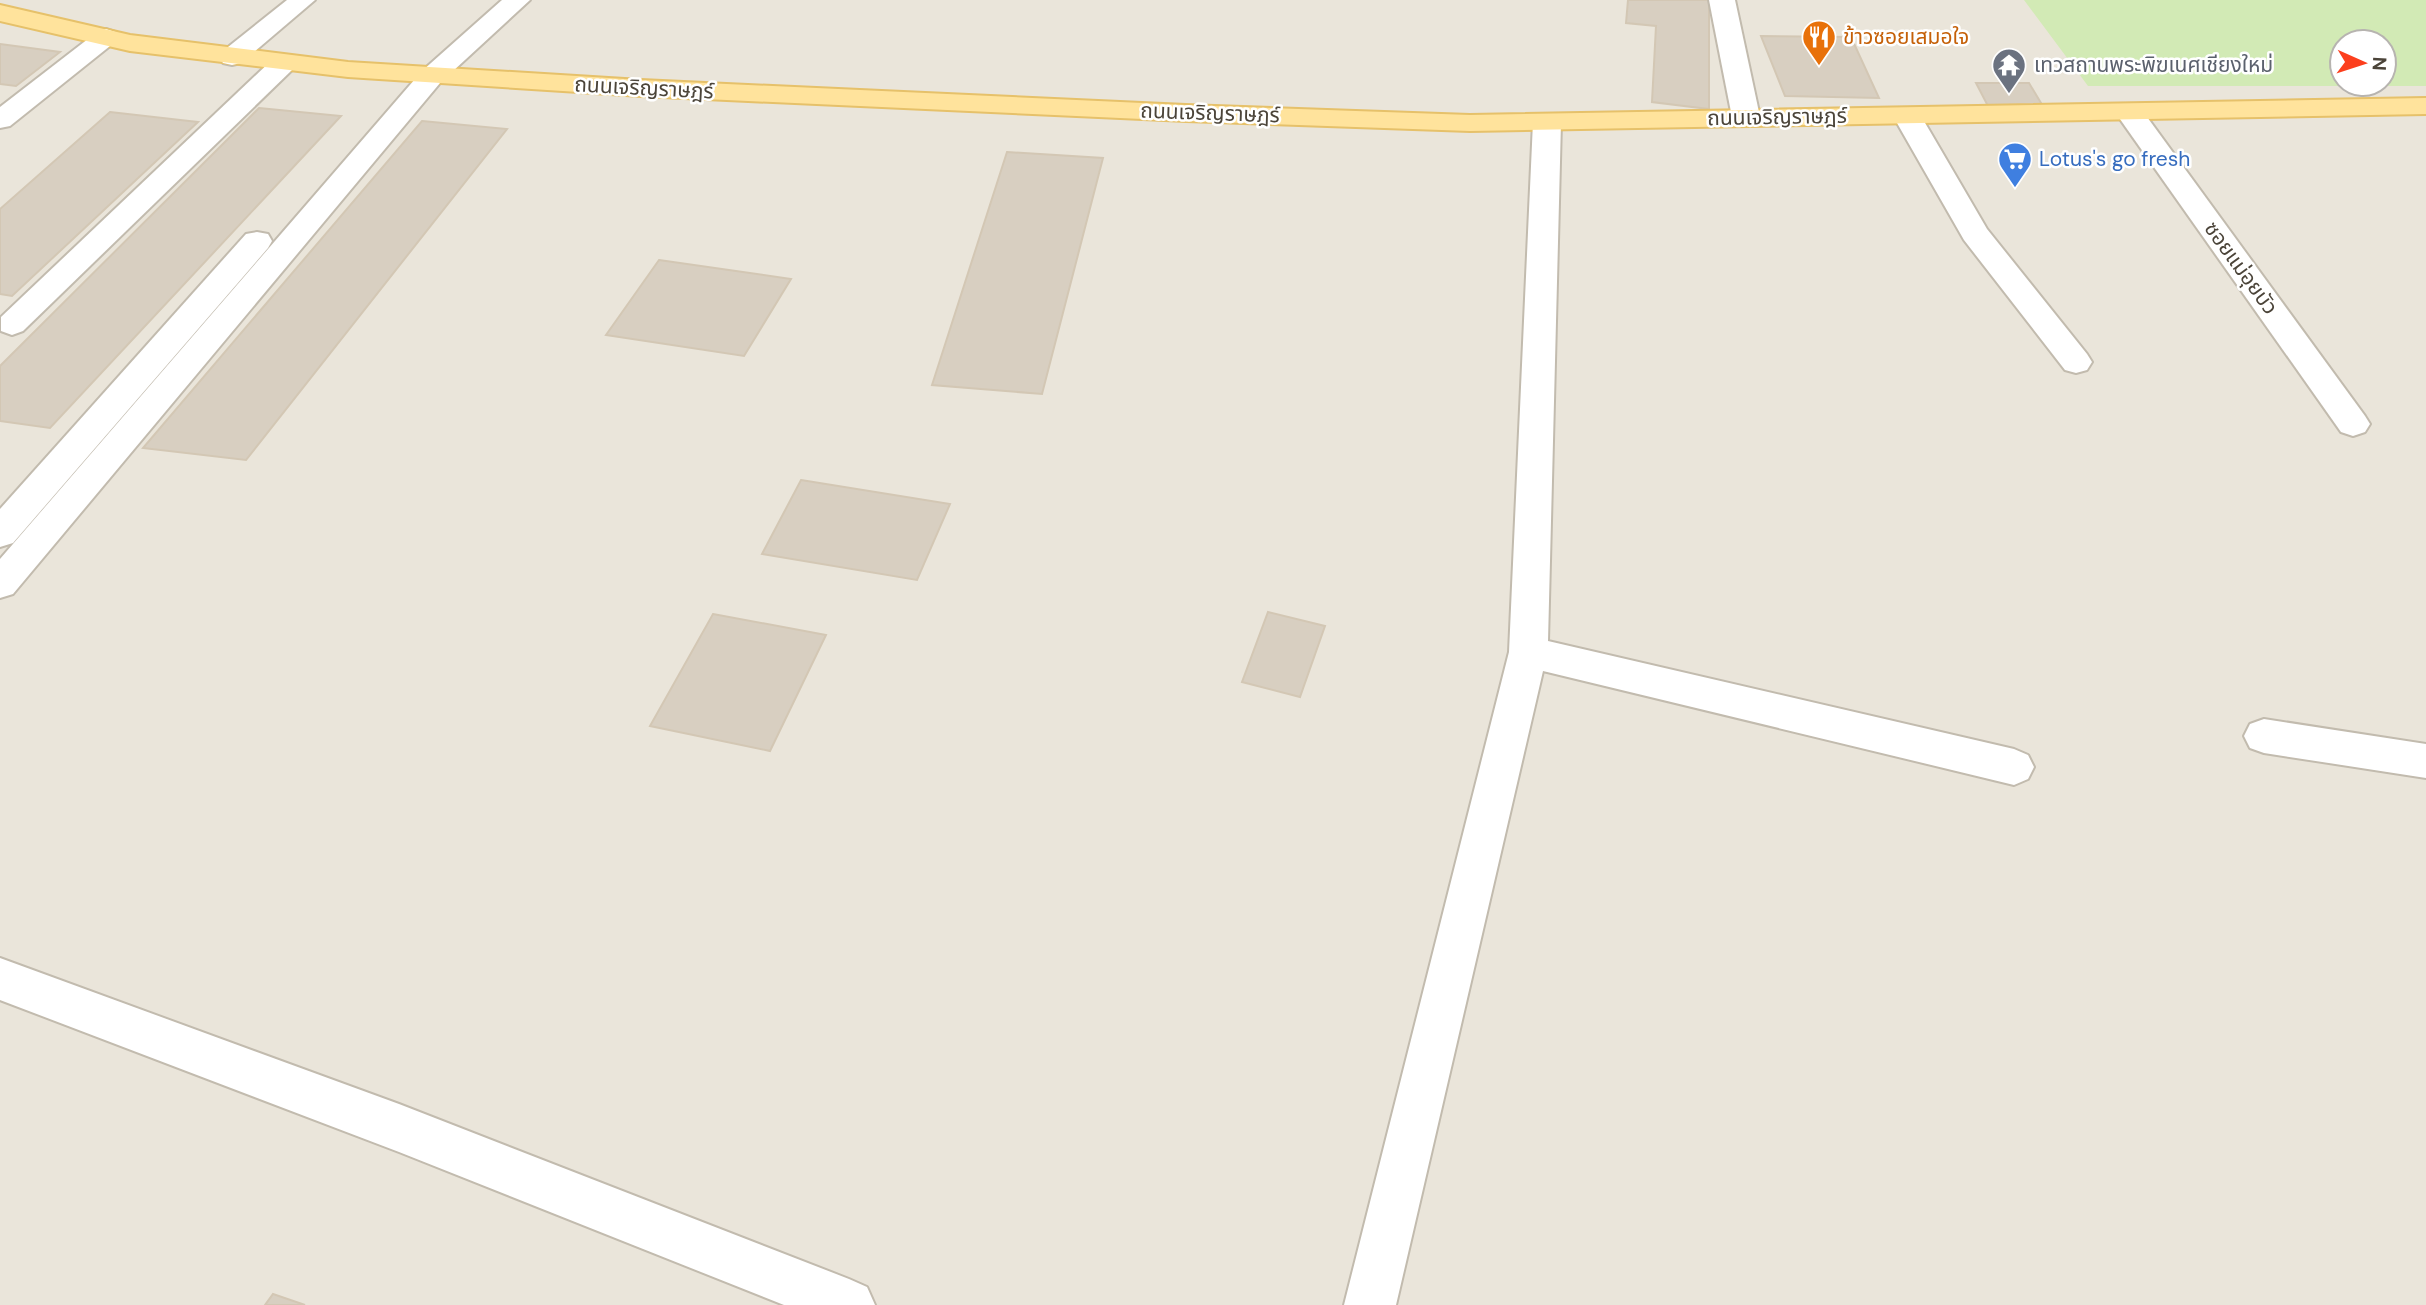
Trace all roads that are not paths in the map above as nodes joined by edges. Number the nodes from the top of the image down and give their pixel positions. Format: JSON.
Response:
{"nodes":[{"id":1,"x":302,"y":0,"type":"edge"},
{"id":2,"x":517,"y":0,"type":"edge"},
{"id":3,"x":1722,"y":0,"type":"edge"},
{"id":4,"x":0,"y":13,"type":"edge"},
{"id":5,"x":106,"y":37,"type":"junction"},
{"id":6,"x":232,"y":57,"type":"junction"},
{"id":7,"x":283,"y":64,"type":"junction"},
{"id":8,"x":417,"y":76,"type":"junction"},
{"id":9,"x":2426,"y":106,"type":"edge"},
{"id":10,"x":2129,"y":112,"type":"junction"},
{"id":11,"x":1907,"y":116,"type":"junction"},
{"id":12,"x":1746,"y":117,"type":"junction"},
{"id":13,"x":0,"y":120,"type":"edge"},
{"id":14,"x":1546,"y":122,"type":"junction"},
{"id":15,"x":12,"y":324,"type":"dead end"},
{"id":16,"x":2076,"y":362,"type":"dead end"},
{"id":17,"x":2353,"y":424,"type":"dead end"},
{"id":18,"x":0,"y":533,"type":"edge"},
{"id":19,"x":0,"y":584,"type":"edge"},
{"id":20,"x":1528,"y":652,"type":"junction"},
{"id":21,"x":2264,"y":736,"type":"dead end"},
{"id":22,"x":2426,"y":761,"type":"edge"},
{"id":23,"x":2014,"y":767,"type":"dead end"},
{"id":24,"x":0,"y":979,"type":"edge"},
{"id":25,"x":849,"y":1305,"type":"edge"},
{"id":26,"x":1370,"y":1305,"type":"edge"}],
"edges":[{"from":1,"to":6,"type":"street"},
{"from":2,"to":8,"type":"street"},
{"from":3,"to":12,"type":"street"},
{"from":4,"to":5,"type":"main road","name":"ถนนเจริญราษฎร์"},
{"from":5,"to":6,"type":"main road","name":"ถนนเจริญราษฎร์"},
{"from":5,"to":13,"type":"street"},
{"from":6,"to":7,"type":"main road","name":"ถนนเจริญราษฎร์"},
{"from":7,"to":8,"type":"main road","name":"ถนนเจริญราษฎร์"},
{"from":7,"to":15,"type":"street"},
{"from":8,"to":14,"type":"main road","name":"ถนนเจริญราษฎร์"},
{"from":8,"to":18,"type":"street"},
{"from":8,"to":19,"type":"street"},
{"from":9,"to":10,"type":"main road","name":"ถนนเจริญราษฎร์"},
{"from":10,"to":11,"type":"main road","name":"ถนนเจริญราษฎร์"},
{"from":10,"to":17,"type":"street","name":"ซอยแม่อุยบัว"},
{"from":11,"to":12,"type":"main road","name":"ถนนเจริญราษฎร์"},
{"from":11,"to":16,"type":"street"},
{"from":12,"to":14,"type":"main road","name":"ถนนเจริญราษฎร์"},
{"from":14,"to":20,"type":"street"},
{"from":20,"to":23,"type":"street"},
{"from":20,"to":26,"type":"street"},
{"from":21,"to":22,"type":"street"},
{"from":24,"to":25,"type":"street"}]}
